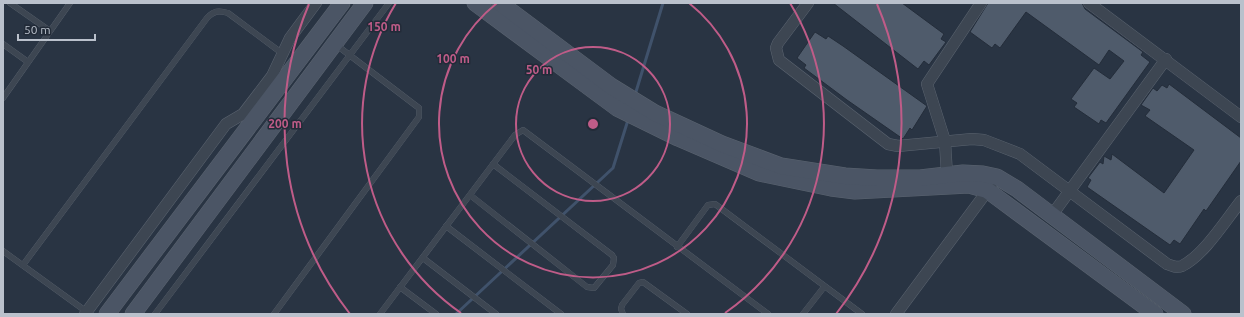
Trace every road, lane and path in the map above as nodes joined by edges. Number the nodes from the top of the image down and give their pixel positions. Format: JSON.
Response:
{"nodes":[{"id":1,"x":10,"y":3,"type":"edge"},
{"id":2,"x":70,"y":3,"type":"edge"},
{"id":3,"x":316,"y":3,"type":"edge"},
{"id":4,"x":342,"y":3,"type":"edge"},
{"id":5,"x":365,"y":3,"type":"edge"},
{"id":6,"x":389,"y":3,"type":"edge"},
{"id":7,"x":475,"y":3,"type":"edge"},
{"id":8,"x":500,"y":3,"type":"edge"},
{"id":9,"x":808,"y":3,"type":"edge"},
{"id":10,"x":981,"y":3,"type":"edge"},
{"id":11,"x":1089,"y":3,"type":"edge"},
{"id":12,"x":50,"y":31,"type":"junction"},
{"id":13,"x":3,"y":44,"type":"edge"},
{"id":14,"x":335,"y":44,"type":"junction"},
{"id":15,"x":283,"y":54,"type":"junction"},
{"id":16,"x":350,"y":55,"type":"junction"},
{"id":17,"x":1166,"y":60,"type":"junction"},
{"id":18,"x":28,"y":62,"type":"junction"},
{"id":19,"x":4,"y":95,"type":"edge"},
{"id":20,"x":632,"y":107,"type":"junction"},
{"id":21,"x":1241,"y":117,"type":"edge"},
{"id":22,"x":945,"y":141,"type":"junction"},
{"id":23,"x":493,"y":164,"type":"junction"},
{"id":24,"x":947,"y":175,"type":"junction"},
{"id":25,"x":997,"y":177,"type":"junction"},
{"id":26,"x":987,"y":190,"type":"junction"},
{"id":27,"x":1070,"y":190,"type":"junction"},
{"id":28,"x":470,"y":195,"type":"junction"},
{"id":29,"x":1241,"y":201,"type":"edge"},
{"id":30,"x":1052,"y":215,"type":"junction"},
{"id":31,"x":446,"y":226,"type":"junction"},
{"id":32,"x":677,"y":247,"type":"junction"},
{"id":33,"x":3,"y":251,"type":"edge"},
{"id":34,"x":422,"y":258,"type":"junction"},
{"id":35,"x":23,"y":265,"type":"junction"},
{"id":36,"x":400,"y":287,"type":"junction"},
{"id":37,"x":824,"y":287,"type":"junction"},
{"id":38,"x":86,"y":313,"type":"edge"},
{"id":39,"x":107,"y":314,"type":"edge"},
{"id":40,"x":132,"y":314,"type":"edge"},
{"id":41,"x":155,"y":314,"type":"edge"},
{"id":42,"x":274,"y":314,"type":"edge"},
{"id":43,"x":380,"y":314,"type":"edge"},
{"id":44,"x":436,"y":314,"type":"edge"},
{"id":45,"x":496,"y":314,"type":"edge"},
{"id":46,"x":561,"y":314,"type":"edge"},
{"id":47,"x":623,"y":314,"type":"edge"},
{"id":48,"x":687,"y":314,"type":"edge"},
{"id":49,"x":768,"y":314,"type":"edge"},
{"id":50,"x":803,"y":314,"type":"edge"},
{"id":51,"x":862,"y":314,"type":"edge"},
{"id":52,"x":896,"y":314,"type":"edge"},
{"id":53,"x":1155,"y":314,"type":"edge"},
{"id":54,"x":1183,"y":314,"type":"edge"}],
"edges":[{"from":1,"to":12,"type":"lane"},
{"from":2,"to":12,"type":"lane"},
{"from":3,"to":15,"type":"street"},
{"from":4,"to":39,"type":"street"},
{"from":5,"to":14,"type":"street"},
{"from":6,"to":16,"type":"lane"},
{"from":7,"to":20,"type":"street"},
{"from":8,"to":20,"type":"street"},
{"from":9,"to":22,"type":"street"},
{"from":10,"to":22,"type":"street"},
{"from":11,"to":17,"type":"street"},
{"from":12,"to":18,"type":"lane"},
{"from":13,"to":18,"type":"lane"},
{"from":14,"to":16,"type":"lane"},
{"from":14,"to":40,"type":"street"},
{"from":15,"to":35,"type":"lane"},
{"from":15,"to":38,"type":"street"},
{"from":16,"to":41,"type":"lane"},
{"from":16,"to":42,"type":"lane"},
{"from":17,"to":21,"type":"street"},
{"from":17,"to":27,"type":"street"},
{"from":18,"to":19,"type":"lane"},
{"from":20,"to":24,"type":"street"},
{"from":20,"to":26,"type":"street"},
{"from":22,"to":24,"type":"street"},
{"from":22,"to":27,"type":"street"},
{"from":23,"to":28,"type":"lane"},
{"from":23,"to":28,"type":"lane"},
{"from":23,"to":32,"type":"lane"},
{"from":24,"to":25,"type":"street"},
{"from":25,"to":26,"type":"street"},
{"from":25,"to":30,"type":"street"},
{"from":26,"to":52,"type":"street"},
{"from":26,"to":53,"type":"street"},
{"from":27,"to":29,"type":"street"},
{"from":27,"to":30,"type":"street"},
{"from":28,"to":31,"type":"lane"},
{"from":30,"to":54,"type":"street"},
{"from":31,"to":34,"type":"lane"},
{"from":31,"to":46,"type":"lane"},
{"from":32,"to":37,"type":"lane"},
{"from":32,"to":49,"type":"lane"},
{"from":33,"to":35,"type":"lane"},
{"from":34,"to":36,"type":"lane"},
{"from":34,"to":45,"type":"lane"},
{"from":35,"to":38,"type":"lane"},
{"from":36,"to":43,"type":"lane"},
{"from":36,"to":44,"type":"lane"},
{"from":37,"to":50,"type":"lane"},
{"from":37,"to":51,"type":"lane"},
{"from":47,"to":48,"type":"lane"}]}
